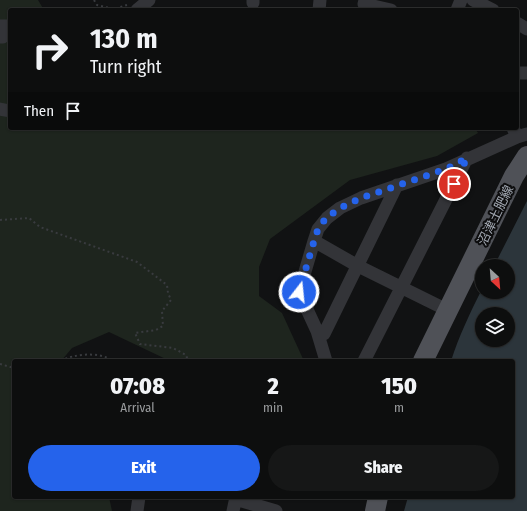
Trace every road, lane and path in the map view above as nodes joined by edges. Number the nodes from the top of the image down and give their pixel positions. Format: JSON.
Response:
{"nodes":[{"id":1,"x":94,"y":0,"type":"edge"},
{"id":2,"x":149,"y":0,"type":"edge"},
{"id":3,"x":365,"y":0,"type":"edge"},
{"id":4,"x":473,"y":0,"type":"edge"},
{"id":5,"x":135,"y":6,"type":"edge"},
{"id":6,"x":110,"y":8,"type":"edge"},
{"id":7,"x":121,"y":8,"type":"edge"},
{"id":8,"x":380,"y":8,"type":"edge"},
{"id":9,"x":489,"y":8,"type":"edge"},
{"id":10,"x":519,"y":133,"type":"edge"},
{"id":11,"x":527,"y":156,"type":"edge"},
{"id":12,"x":467,"y":158,"type":"junction"},
{"id":13,"x":398,"y":186,"type":"junction"},
{"id":14,"x":0,"y":220,"type":"edge"},
{"id":15,"x":314,"y":241,"type":"junction"},
{"id":16,"x":358,"y":266,"type":"junction"},
{"id":17,"x":402,"y":288,"type":"junction"},
{"id":18,"x":447,"y":310,"type":"junction"},
{"id":19,"x":317,"y":331,"type":"junction"},
{"id":20,"x":64,"y":359,"type":"edge"},
{"id":21,"x":109,"y":359,"type":"edge"},
{"id":22,"x":187,"y":359,"type":"edge"},
{"id":23,"x":325,"y":359,"type":"edge"},
{"id":24,"x":365,"y":359,"type":"edge"},
{"id":25,"x":424,"y":359,"type":"edge"},
{"id":26,"x":0,"y":364,"type":"edge"},
{"id":27,"x":12,"y":367,"type":"edge"},
{"id":28,"x":139,"y":499,"type":"edge"},
{"id":29,"x":378,"y":499,"type":"edge"},
{"id":30,"x":235,"y":502,"type":"edge"},
{"id":31,"x":137,"y":511,"type":"edge"},
{"id":32,"x":276,"y":511,"type":"edge"},
{"id":33,"x":375,"y":511,"type":"edge"}],
"edges":[{"from":1,"to":6,"type":"path"},
{"from":2,"to":5,"type":"street"},
{"from":3,"to":8,"type":"street"},
{"from":4,"to":9,"type":"street"},
{"from":5,"to":7,"type":"path"},
{"from":10,"to":12,"type":"street"},
{"from":11,"to":18,"type":"main road","name":"沼津土肥線"},
{"from":12,"to":13,"type":"street"},
{"from":12,"to":17,"type":"street"},
{"from":13,"to":15,"type":"street"},
{"from":13,"to":16,"type":"street"},
{"from":14,"to":22,"type":"path"},
{"from":15,"to":16,"type":"street"},
{"from":15,"to":19,"type":"street"},
{"from":16,"to":17,"type":"street"},
{"from":16,"to":19,"type":"street"},
{"from":17,"to":18,"type":"street"},
{"from":17,"to":24,"type":"street"},
{"from":18,"to":25,"type":"main road","name":"沼津土肥線"},
{"from":19,"to":23,"type":"street"},
{"from":20,"to":21,"type":"path"},
{"from":26,"to":27,"type":"path"},
{"from":28,"to":31,"type":"street"},
{"from":29,"to":33,"type":"main road"},
{"from":30,"to":32,"type":"street"}]}
